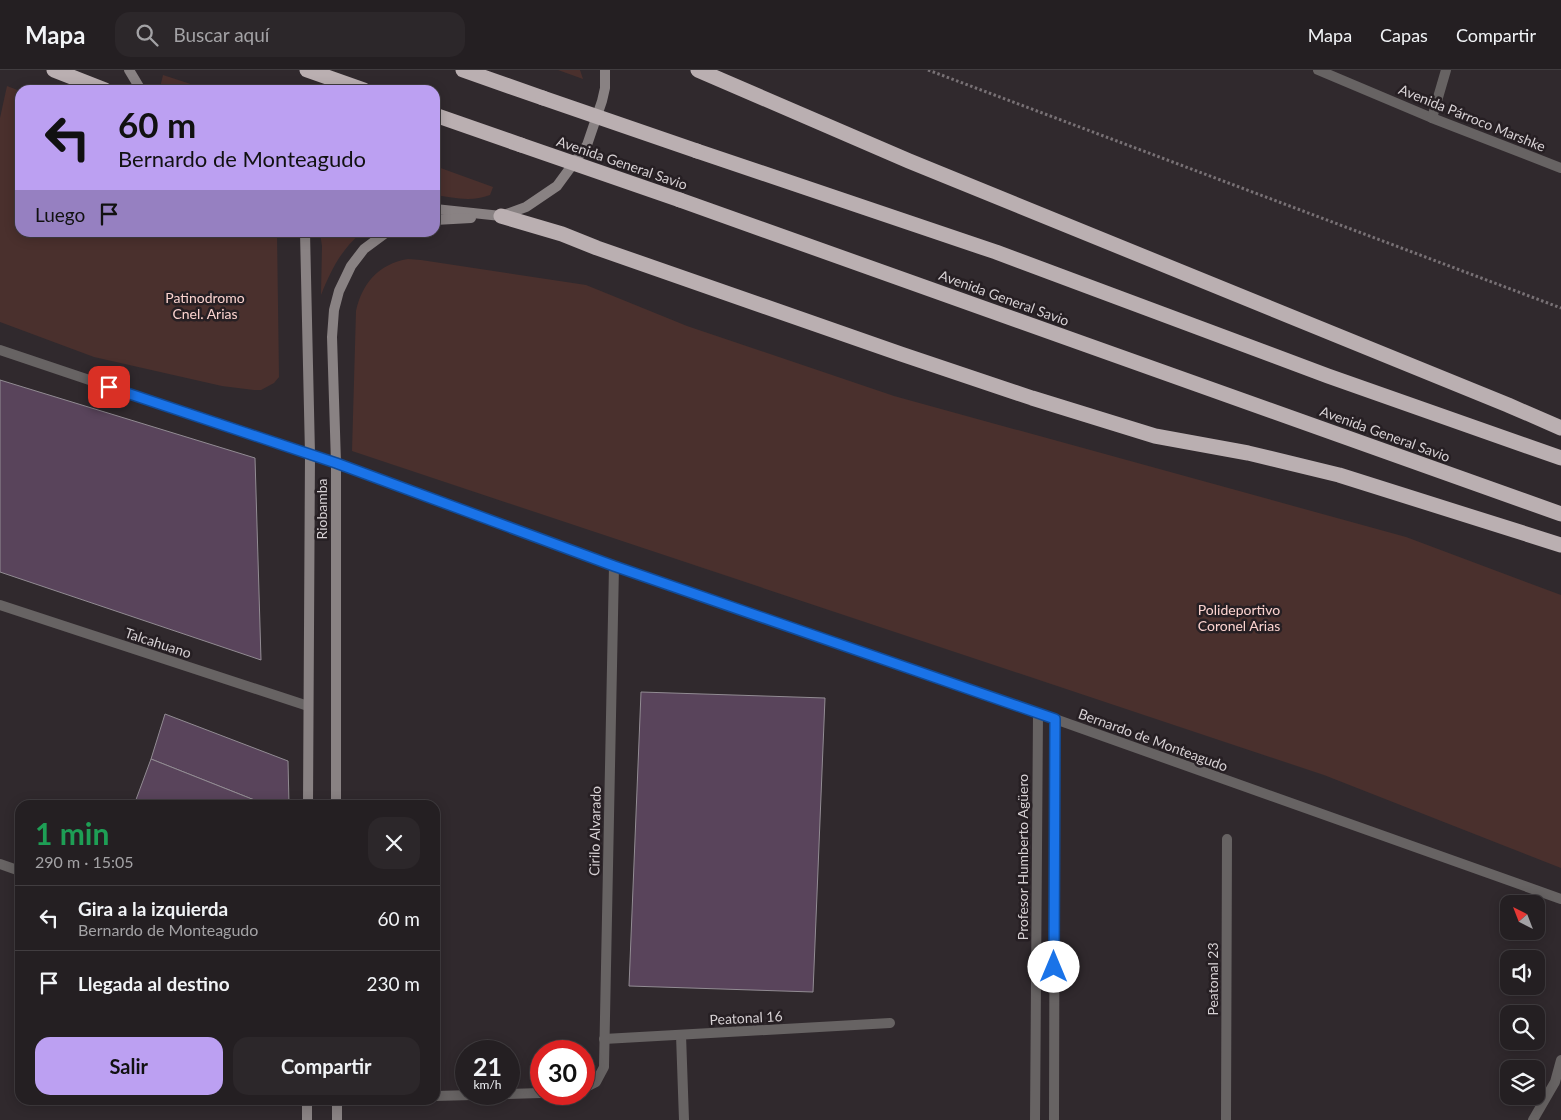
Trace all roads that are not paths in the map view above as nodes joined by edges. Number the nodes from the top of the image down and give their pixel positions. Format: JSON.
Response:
{"nodes":[{"id":1,"x":54,"y":70,"type":"edge"},
{"id":2,"x":129,"y":70,"type":"edge"},
{"id":3,"x":307,"y":70,"type":"edge"},
{"id":4,"x":464,"y":70,"type":"edge"},
{"id":5,"x":605,"y":70,"type":"edge"},
{"id":6,"x":698,"y":70,"type":"edge"},
{"id":7,"x":1318,"y":70,"type":"edge"},
{"id":8,"x":1446,"y":70,"type":"edge"},
{"id":9,"x":92,"y":85,"type":"edge"},
{"id":10,"x":138,"y":85,"type":"edge"},
{"id":11,"x":350,"y":85,"type":"edge"},
{"id":12,"x":440,"y":117,"type":"edge"},
{"id":13,"x":1432,"y":118,"type":"junction"},
{"id":14,"x":1561,"y":168,"type":"edge"},
{"id":15,"x":440,"y":210,"type":"edge"},
{"id":16,"x":494,"y":216,"type":"junction"},
{"id":17,"x":440,"y":220,"type":"edge"},
{"id":18,"x":305,"y":237,"type":"edge"},
{"id":19,"x":380,"y":237,"type":"edge"},
{"id":20,"x":0,"y":350,"type":"edge"},
{"id":21,"x":1561,"y":428,"type":"edge"},
{"id":22,"x":310,"y":454,"type":"junction"},
{"id":23,"x":1561,"y":458,"type":"edge"},
{"id":24,"x":336,"y":463,"type":"junction"},
{"id":25,"x":1561,"y":514,"type":"edge"},
{"id":26,"x":1561,"y":546,"type":"edge"},
{"id":27,"x":614,"y":566,"type":"junction"},
{"id":28,"x":0,"y":605,"type":"edge"},
{"id":29,"x":308,"y":706,"type":"junction"},
{"id":30,"x":1038,"y":714,"type":"junction"},
{"id":31,"x":1055,"y":719,"type":"junction"},
{"id":32,"x":308,"y":800,"type":"edge"},
{"id":33,"x":336,"y":800,"type":"edge"},
{"id":34,"x":1227,"y":839,"type":"dead end"},
{"id":35,"x":0,"y":864,"type":"edge"},
{"id":36,"x":15,"y":869,"type":"edge"},
{"id":37,"x":1561,"y":899,"type":"edge"},
{"id":38,"x":890,"y":1024,"type":"dead end"},
{"id":39,"x":681,"y":1035,"type":"junction"},
{"id":40,"x":604,"y":1039,"type":"junction"},
{"id":41,"x":1561,"y":1060,"type":"edge"},
{"id":42,"x":595,"y":1082,"type":"edge"},
{"id":43,"x":530,"y":1093,"type":"edge"},
{"id":44,"x":440,"y":1096,"type":"edge"},
{"id":45,"x":307,"y":1105,"type":"edge"},
{"id":46,"x":337,"y":1105,"type":"edge"},
{"id":47,"x":307,"y":1120,"type":"edge"},
{"id":48,"x":337,"y":1120,"type":"edge"},
{"id":49,"x":684,"y":1120,"type":"edge"},
{"id":50,"x":1035,"y":1120,"type":"edge"},
{"id":51,"x":1054,"y":1120,"type":"edge"},
{"id":52,"x":1226,"y":1120,"type":"edge"},
{"id":53,"x":1533,"y":1120,"type":"edge"}],
"edges":[{"from":1,"to":9,"type":"highway"},
{"from":2,"to":10,"type":"main road"},
{"from":3,"to":11,"type":"highway"},
{"from":4,"to":23,"type":"highway","bridge":true},
{"from":5,"to":16,"type":"main road"},
{"from":6,"to":21,"type":"highway"},
{"from":7,"to":13,"type":"street","name":"Avenida Párroco Marshke"},
{"from":8,"to":13,"type":"street"},
{"from":12,"to":25,"type":"highway","name":"Avenida General Savio","bridge":true},
{"from":13,"to":14,"type":"street","name":"Avenida Párroco Marshke"},
{"from":15,"to":16,"type":"main road"},
{"from":16,"to":17,"type":"main road"},
{"from":16,"to":26,"type":"highway"},
{"from":18,"to":22,"type":"main road","name":"Riobamba"},
{"from":19,"to":24,"type":"main road","name":"Riobamba"},
{"from":20,"to":22,"type":"street","name":"Bernardo de Monteagudo"},
{"from":22,"to":24,"type":"street","name":"Bernardo de Monteagudo"},
{"from":22,"to":29,"type":"main road","name":"Riobamba"},
{"from":24,"to":27,"type":"street","name":"Bernardo de Monteagudo"},
{"from":24,"to":33,"type":"main road","name":"Riobamba"},
{"from":27,"to":30,"type":"street","name":"Bernardo de Monteagudo"},
{"from":27,"to":40,"type":"street","name":"Cirilo Alvarado"},
{"from":28,"to":29,"type":"street","name":"Talcahuano"},
{"from":29,"to":32,"type":"main road","name":"Riobamba"},
{"from":30,"to":31,"type":"street","name":"Bernardo de Monteagudo"},
{"from":30,"to":50,"type":"street","name":"Profesor Humberto Agüero"},
{"from":31,"to":37,"type":"street","name":"Bernardo de Monteagudo"},
{"from":31,"to":51,"type":"street"},
{"from":34,"to":52,"type":"street","name":"Peatonal 23"},
{"from":35,"to":36,"type":"street"},
{"from":38,"to":39,"type":"street","name":"Peatonal 16"},
{"from":39,"to":40,"type":"street","name":"Peatonal 16"},
{"from":39,"to":49,"type":"street"},
{"from":40,"to":42,"type":"street","name":"Cirilo Alvarado"},
{"from":41,"to":53,"type":"street"},
{"from":43,"to":44,"type":"street"},
{"from":45,"to":47,"type":"main road"},
{"from":46,"to":48,"type":"main road"}]}
